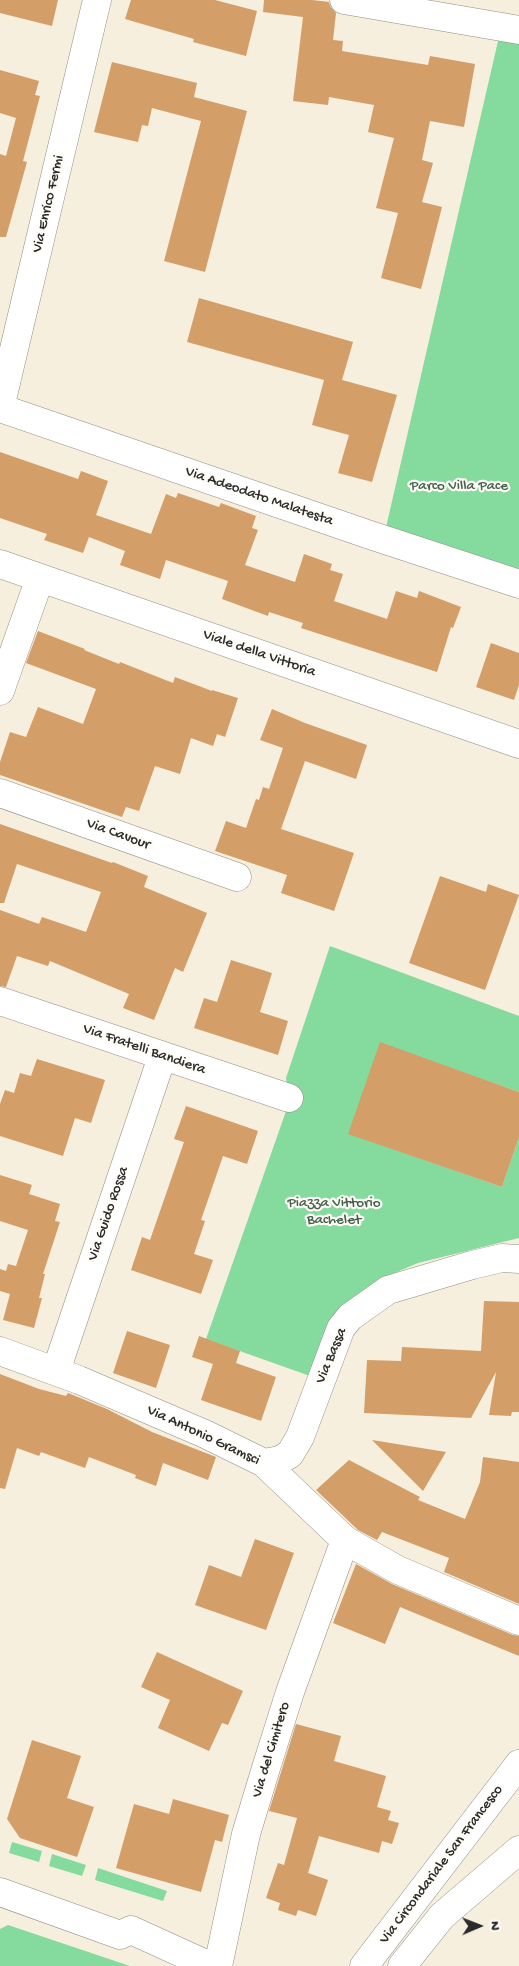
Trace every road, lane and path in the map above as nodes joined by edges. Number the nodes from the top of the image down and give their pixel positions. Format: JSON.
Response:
{"nodes":[{"id":1,"x":97,"y":0,"type":"edge"},
{"id":2,"x":344,"y":0,"type":"edge"},
{"id":3,"x":519,"y":30,"type":"edge"},
{"id":4,"x":0,"y":408,"type":"edge"},
{"id":5,"x":0,"y":564,"type":"edge"},
{"id":6,"x":40,"y":578,"type":"junction"},
{"id":7,"x":519,"y":584,"type":"edge"},
{"id":8,"x":0,"y":692,"type":"edge"},
{"id":9,"x":519,"y":744,"type":"edge"},
{"id":10,"x":0,"y":793,"type":"edge"},
{"id":11,"x":237,"y":877,"type":"dead end"},
{"id":12,"x":0,"y":1001,"type":"edge"},
{"id":13,"x":162,"y":1057,"type":"junction"},
{"id":14,"x":289,"y":1098,"type":"dead end"},
{"id":15,"x":519,"y":1259,"type":"edge"},
{"id":16,"x":0,"y":1351,"type":"edge"},
{"id":17,"x":56,"y":1371,"type":"junction"},
{"id":18,"x":264,"y":1463,"type":"junction"},
{"id":19,"x":346,"y":1540,"type":"junction"},
{"id":20,"x":519,"y":1621,"type":"edge"},
{"id":21,"x":519,"y":1764,"type":"edge"},
{"id":22,"x":519,"y":1850,"type":"edge"},
{"id":23,"x":0,"y":1892,"type":"edge"},
{"id":24,"x":120,"y":1935,"type":"junction"},
{"id":25,"x":172,"y":1966,"type":"edge"},
{"id":26,"x":210,"y":1966,"type":"edge"},
{"id":27,"x":218,"y":1966,"type":"edge"},
{"id":28,"x":364,"y":1966,"type":"edge"},
{"id":29,"x":402,"y":1966,"type":"edge"}],
"edges":[{"from":1,"to":4,"type":"street","name":"Via Enrico Fermi"},
{"from":2,"to":3,"type":"street"},
{"from":4,"to":7,"type":"street","name":"Via Adeodato Malatesta"},
{"from":5,"to":6,"type":"street","name":"Viale della Vittoria"},
{"from":6,"to":8,"type":"street"},
{"from":6,"to":9,"type":"street","name":"Viale della Vittoria"},
{"from":10,"to":11,"type":"street","name":"Via Cavour"},
{"from":12,"to":13,"type":"street","name":"Via Fratelli Bandiera"},
{"from":13,"to":14,"type":"street","name":"Via Fratelli Bandiera"},
{"from":13,"to":17,"type":"street","name":"Via Guido Rossa"},
{"from":15,"to":18,"type":"street","name":"Via Bassa"},
{"from":16,"to":17,"type":"street","name":"Via Antonio Gramsci"},
{"from":17,"to":18,"type":"street","name":"Via Antonio Gramsci"},
{"from":18,"to":19,"type":"street","name":"Via Antonio Gramsci"},
{"from":19,"to":20,"type":"street","name":"Via Antonio Gramsci"},
{"from":19,"to":27,"type":"street","name":"Via del Cimitero"},
{"from":21,"to":28,"type":"street","name":"Via Circondariale San Francesco"},
{"from":22,"to":29,"type":"street","name":"Via Circondariale San Francesco"},
{"from":23,"to":24,"type":"street"},
{"from":24,"to":25,"type":"street"},
{"from":24,"to":26,"type":"street"}]}
